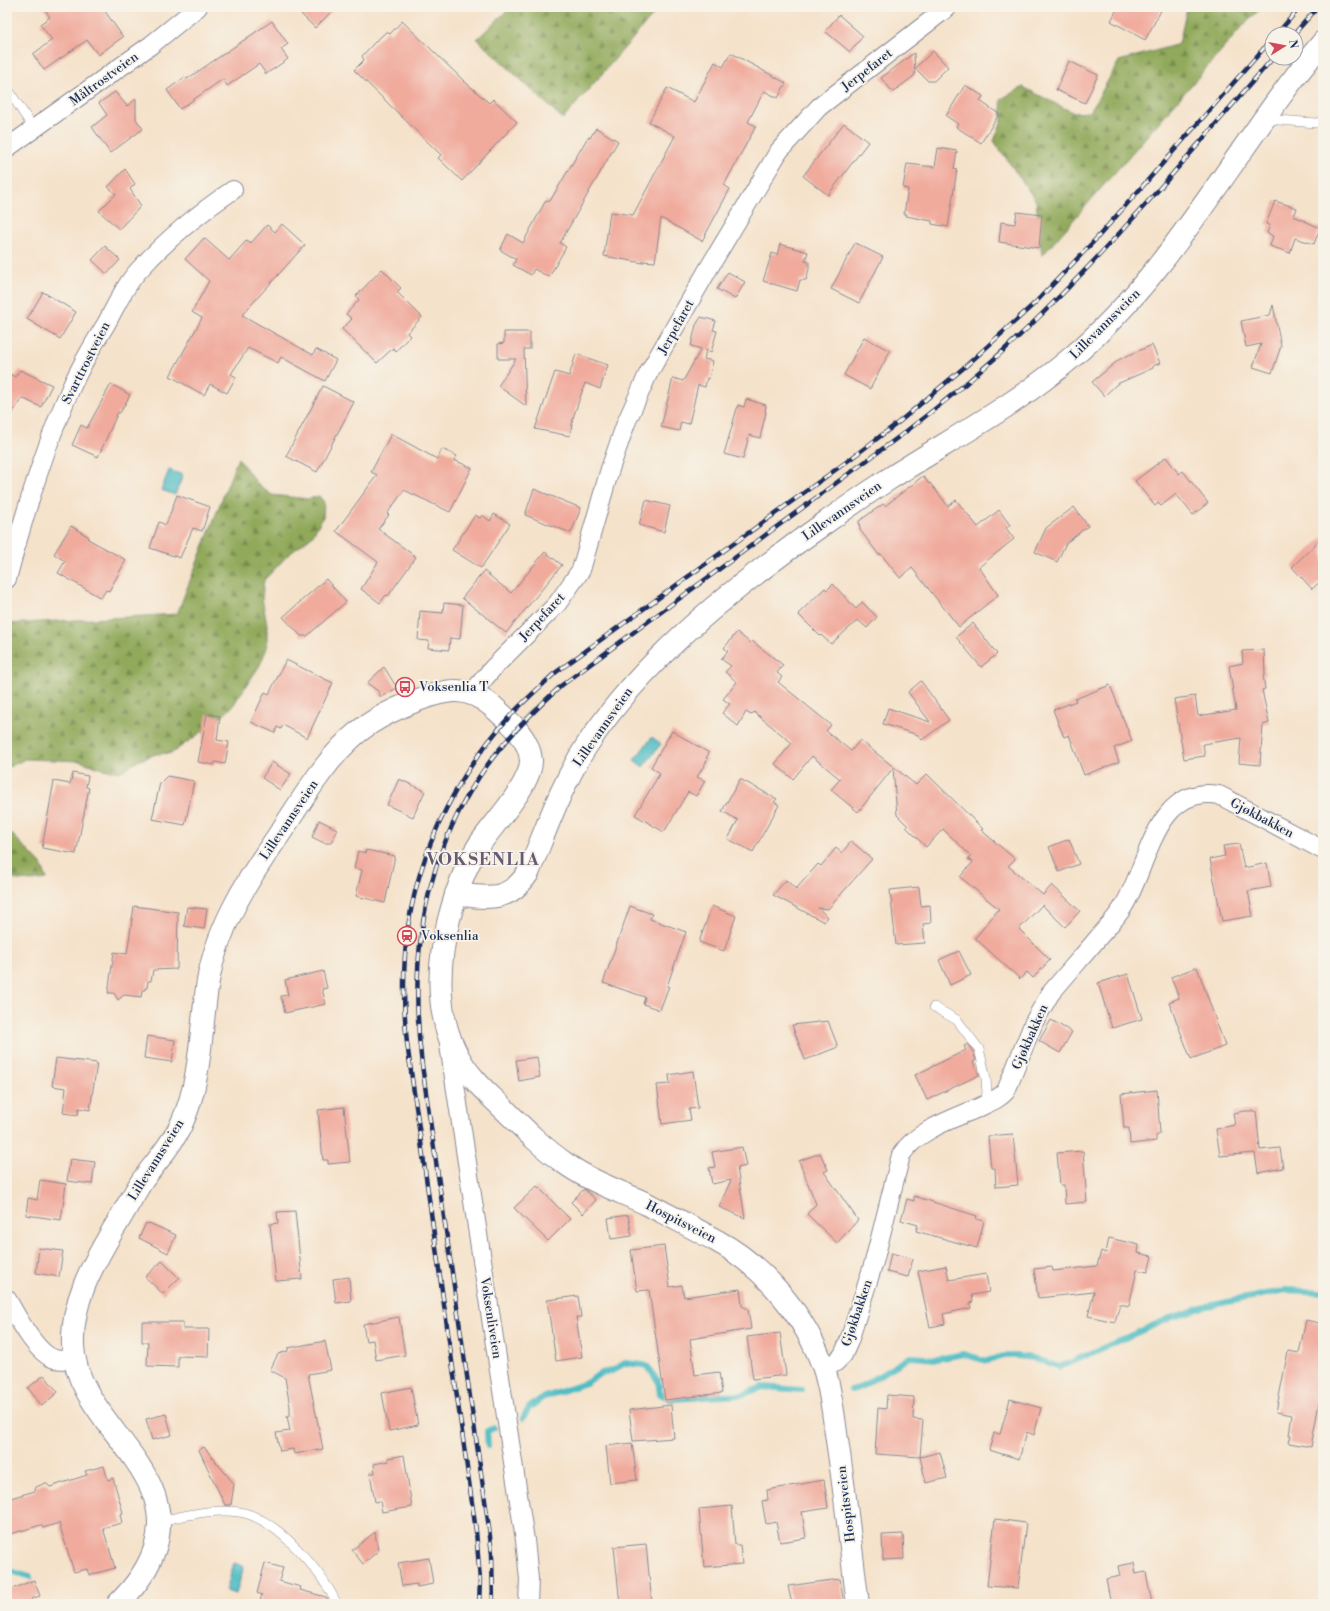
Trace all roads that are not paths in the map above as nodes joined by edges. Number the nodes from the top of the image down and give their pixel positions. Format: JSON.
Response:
{"nodes":[{"id":1,"x":198,"y":7,"type":"edge"},
{"id":2,"x":948,"y":7,"type":"edge"},
{"id":3,"x":1323,"y":42,"type":"edge"},
{"id":4,"x":7,"y":88,"type":"edge"},
{"id":5,"x":1265,"y":119,"type":"junction"},
{"id":6,"x":1323,"y":122,"type":"edge"},
{"id":7,"x":34,"y":129,"type":"junction"},
{"id":8,"x":7,"y":148,"type":"edge"},
{"id":9,"x":234,"y":190,"type":"dead end"},
{"id":10,"x":7,"y":579,"type":"edge"},
{"id":11,"x":472,"y":693,"type":"junction"},
{"id":12,"x":1323,"y":850,"type":"edge"},
{"id":13,"x":456,"y":894,"type":"junction"},
{"id":14,"x":934,"y":1007,"type":"dead end"},
{"id":15,"x":448,"y":1033,"type":"junction"},
{"id":16,"x":984,"y":1106,"type":"junction"},
{"id":17,"x":7,"y":1300,"type":"edge"},
{"id":18,"x":74,"y":1358,"type":"junction"},
{"id":19,"x":824,"y":1369,"type":"junction"},
{"id":20,"x":159,"y":1521,"type":"junction"},
{"id":21,"x":118,"y":1604,"type":"edge"},
{"id":22,"x":337,"y":1604,"type":"edge"},
{"id":23,"x":528,"y":1604,"type":"edge"},
{"id":24,"x":858,"y":1604,"type":"edge"}],
"edges":[{"from":1,"to":7,"type":"street","name":"Måltrostveien"},
{"from":2,"to":11,"type":"street","name":"Jerpefaret"},
{"from":3,"to":5,"type":"street","name":"Lillevannsveien"},
{"from":4,"to":7,"type":"lane"},
{"from":5,"to":6,"type":"lane"},
{"from":5,"to":13,"type":"street","name":"Lillevannsveien"},
{"from":7,"to":8,"type":"street","name":"Måltrostveien"},
{"from":9,"to":10,"type":"street","name":"Svarttrostveien"},
{"from":11,"to":13,"type":"street","name":"Lillevannsveien"},
{"from":11,"to":18,"type":"street","name":"Lillevannsveien"},
{"from":12,"to":16,"type":"street","name":"Gjøkbakken"},
{"from":13,"to":15,"type":"street","name":"Hospitsveien"},
{"from":14,"to":16,"type":"lane"},
{"from":15,"to":19,"type":"street","name":"Hospitsveien"},
{"from":15,"to":23,"type":"street","name":"Voksenliveien"},
{"from":16,"to":19,"type":"street","name":"Gjøkbakken"},
{"from":17,"to":18,"type":"street"},
{"from":18,"to":20,"type":"street","name":"Lillevannsveien"},
{"from":19,"to":24,"type":"street","name":"Hospitsveien"},
{"from":20,"to":21,"type":"street","name":"Lillevannsveien"},
{"from":20,"to":22,"type":"lane"}]}
